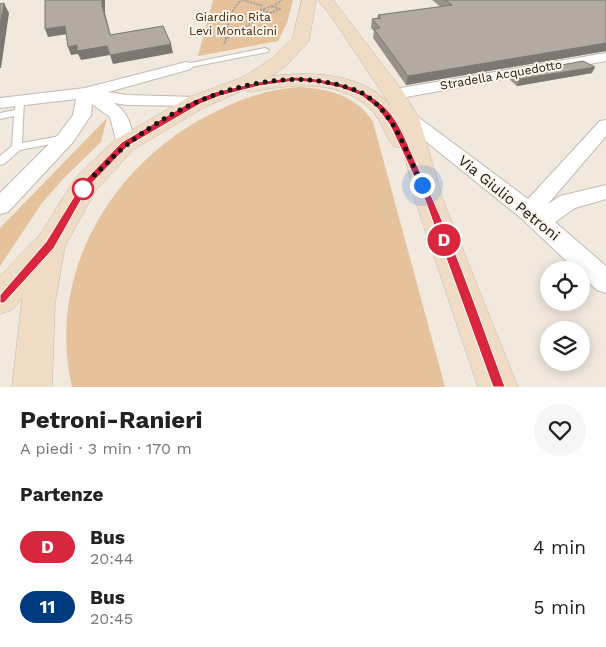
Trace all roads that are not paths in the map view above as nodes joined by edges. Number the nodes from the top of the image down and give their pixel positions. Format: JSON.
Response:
{"nodes":[{"id":1,"x":309,"y":0,"type":"edge"},
{"id":2,"x":325,"y":0,"type":"edge"},
{"id":3,"x":304,"y":27,"type":"junction"},
{"id":4,"x":351,"y":35,"type":"junction"},
{"id":5,"x":265,"y":50,"type":"dead end"},
{"id":6,"x":606,"y":57,"type":"edge"},
{"id":7,"x":186,"y":66,"type":"joint"},
{"id":8,"x":85,"y":93,"type":"junction"},
{"id":9,"x":395,"y":94,"type":"junction"},
{"id":10,"x":207,"y":98,"type":"junction"},
{"id":11,"x":0,"y":104,"type":"edge"},
{"id":12,"x":20,"y":106,"type":"junction"},
{"id":13,"x":0,"y":116,"type":"edge"},
{"id":14,"x":408,"y":118,"type":"junction"},
{"id":15,"x":606,"y":124,"type":"edge"},
{"id":16,"x":66,"y":138,"type":"junction"},
{"id":17,"x":125,"y":144,"type":"junction"},
{"id":18,"x":17,"y":147,"type":"junction"},
{"id":19,"x":0,"y":162,"type":"edge"},
{"id":20,"x":606,"y":192,"type":"edge"},
{"id":21,"x":430,"y":200,"type":"junction"},
{"id":22,"x":0,"y":206,"type":"edge"},
{"id":23,"x":534,"y":216,"type":"junction"},
{"id":24,"x":50,"y":245,"type":"junction"},
{"id":25,"x":606,"y":282,"type":"edge"},
{"id":26,"x":0,"y":299,"type":"edge"},
{"id":27,"x":32,"y":387,"type":"edge"},
{"id":28,"x":498,"y":387,"type":"edge"}],
"edges":[{"from":1,"to":3,"type":"main road"},
{"from":2,"to":4,"type":"main road"},
{"from":3,"to":4,"type":"main road"},
{"from":3,"to":10,"type":"main road"},
{"from":4,"to":9,"type":"main road"},
{"from":5,"to":7,"type":"lane"},
{"from":6,"to":9,"type":"street","name":"Stradella Acquedotto"},
{"from":7,"to":8,"type":"street"},
{"from":8,"to":10,"type":"street"},
{"from":8,"to":12,"type":"street"},
{"from":8,"to":16,"type":"street"},
{"from":8,"to":17,"type":"street"},
{"from":9,"to":14,"type":"main road"},
{"from":10,"to":17,"type":"main road"},
{"from":10,"to":21,"type":"main road"},
{"from":11,"to":12,"type":"street"},
{"from":12,"to":13,"type":"lane"},
{"from":12,"to":18,"type":"lane"},
{"from":14,"to":21,"type":"main road"},
{"from":14,"to":23,"type":"street","name":"Via Giulio Petroni"},
{"from":15,"to":23,"type":"street"},
{"from":16,"to":18,"type":"lane"},
{"from":16,"to":22,"type":"street"},
{"from":17,"to":24,"type":"main road"},
{"from":18,"to":19,"type":"lane"},
{"from":20,"to":23,"type":"street"},
{"from":21,"to":28,"type":"main road"},
{"from":23,"to":25,"type":"street","name":"Via Giulio Petroni"},
{"from":24,"to":26,"type":"main road"},
{"from":24,"to":27,"type":"main road"}]}
